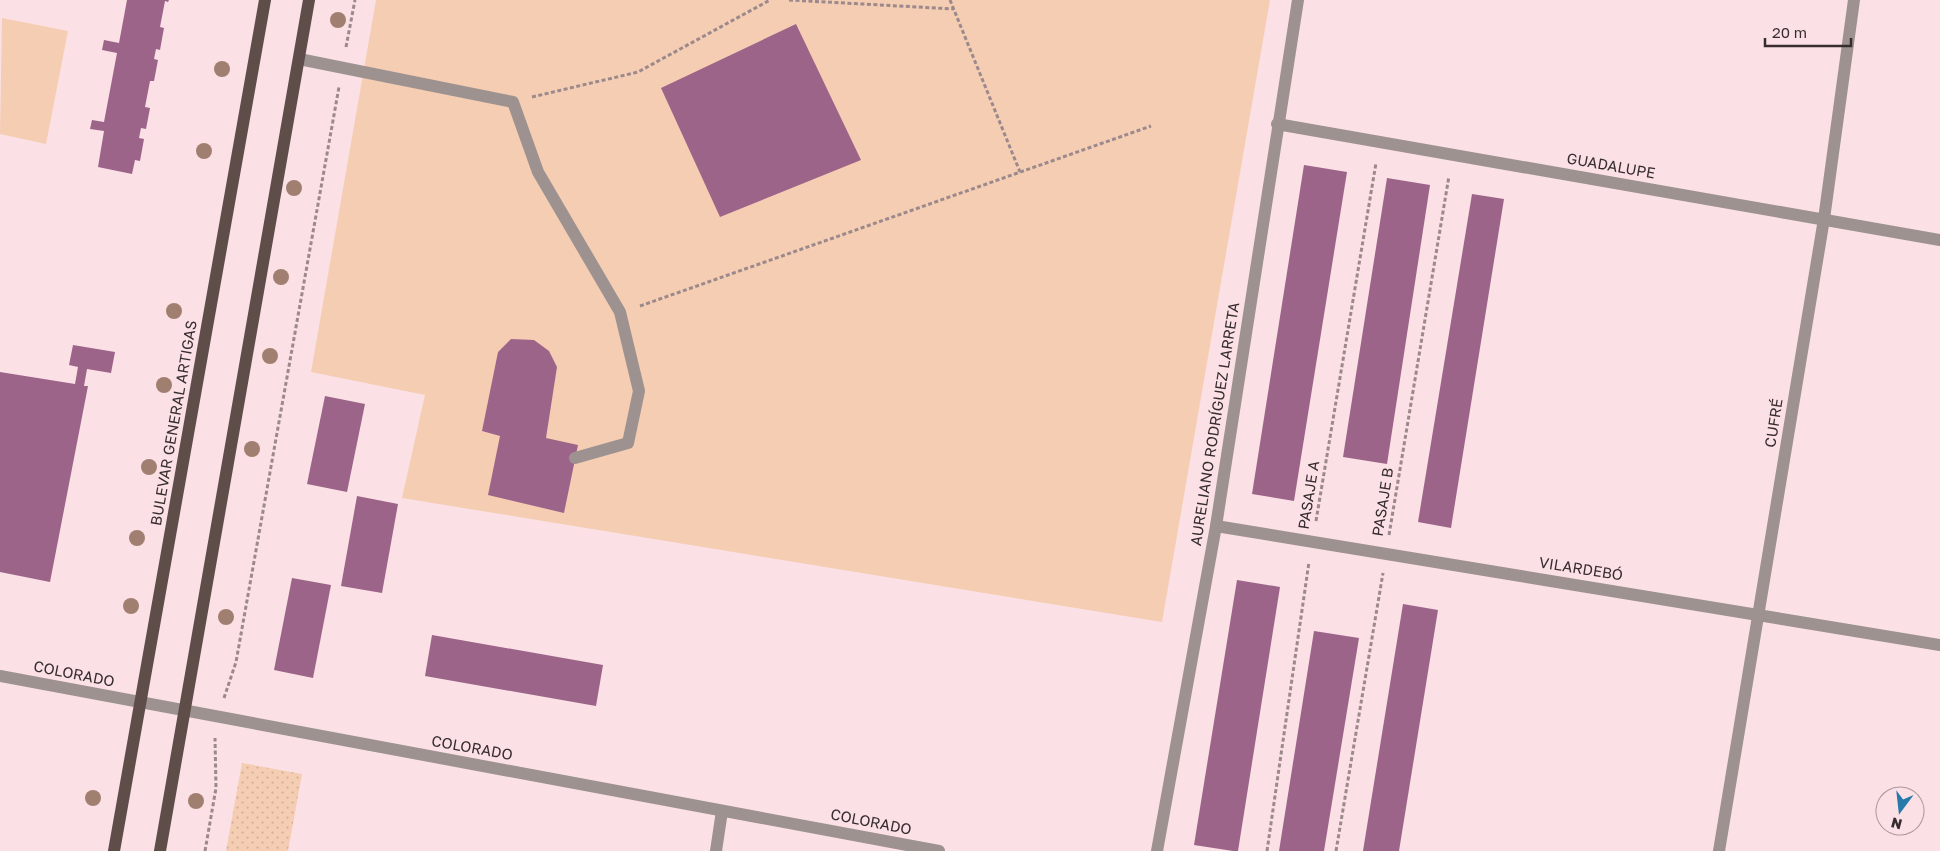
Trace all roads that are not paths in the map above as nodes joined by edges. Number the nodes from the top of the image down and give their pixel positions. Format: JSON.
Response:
{"nodes":[{"id":1,"x":264,"y":0,"type":"edge"},
{"id":2,"x":309,"y":0,"type":"edge"},
{"id":3,"x":1298,"y":0,"type":"edge"},
{"id":4,"x":1854,"y":0,"type":"edge"},
{"id":5,"x":298,"y":59,"type":"junction"},
{"id":6,"x":1277,"y":124,"type":"junction"},
{"id":7,"x":1824,"y":218,"type":"junction"},
{"id":8,"x":1940,"y":240,"type":"edge"},
{"id":9,"x":575,"y":458,"type":"dead end"},
{"id":10,"x":1216,"y":526,"type":"junction"},
{"id":11,"x":1759,"y":615,"type":"junction"},
{"id":12,"x":1940,"y":645,"type":"edge"},
{"id":13,"x":0,"y":676,"type":"edge"},
{"id":14,"x":142,"y":703,"type":"junction"},
{"id":15,"x":185,"y":711,"type":"junction"},
{"id":16,"x":722,"y":811,"type":"junction"},
{"id":17,"x":114,"y":851,"type":"edge"},
{"id":18,"x":160,"y":851,"type":"edge"},
{"id":19,"x":716,"y":851,"type":"edge"},
{"id":20,"x":939,"y":851,"type":"edge"},
{"id":21,"x":1157,"y":851,"type":"edge"},
{"id":22,"x":1719,"y":851,"type":"edge"}],
"edges":[{"from":1,"to":14,"type":"main road","name":"BULEVAR GENERAL ARTIGAS"},
{"from":2,"to":5,"type":"main road"},
{"from":3,"to":6,"type":"street","name":"AURELIANO RODRÍGUEZ LARRETA"},
{"from":4,"to":7,"type":"street","name":"CUFRÉ"},
{"from":5,"to":9,"type":"street"},
{"from":5,"to":15,"type":"main road"},
{"from":6,"to":7,"type":"street","name":"GUADALUPE"},
{"from":6,"to":10,"type":"street","name":"AURELIANO RODRÍGUEZ LARRETA"},
{"from":7,"to":8,"type":"street","name":"GUADALUPE"},
{"from":7,"to":11,"type":"street","name":"CUFRÉ"},
{"from":10,"to":11,"type":"street","name":"VILARDEBÓ"},
{"from":10,"to":21,"type":"street","name":"AURELIANO RODRÍGUEZ LARRETA"},
{"from":11,"to":12,"type":"street","name":"VILARDEBÓ"},
{"from":11,"to":22,"type":"street","name":"CUFRÉ"},
{"from":13,"to":14,"type":"street","name":"COLORADO"},
{"from":14,"to":15,"type":"street","name":"COLORADO"},
{"from":14,"to":17,"type":"main road","name":"BULEVAR GENERAL ARTIGAS"},
{"from":15,"to":16,"type":"street","name":"COLORADO"},
{"from":15,"to":18,"type":"main road"},
{"from":16,"to":19,"type":"street"},
{"from":16,"to":20,"type":"street","name":"COLORADO"}]}
